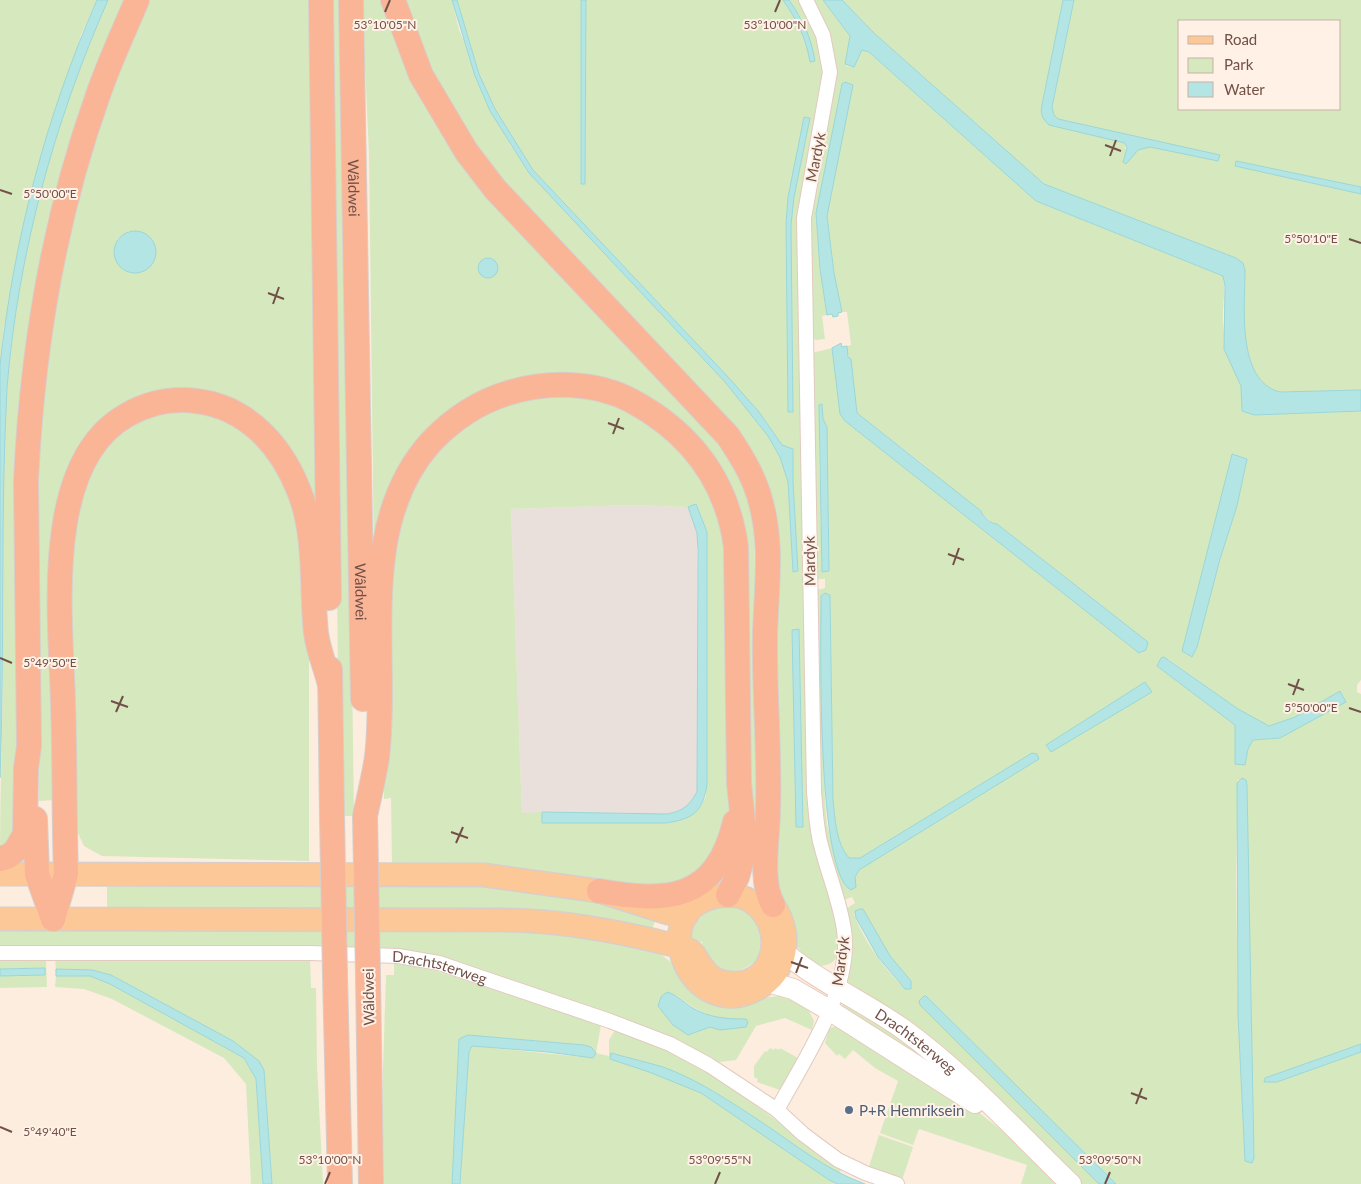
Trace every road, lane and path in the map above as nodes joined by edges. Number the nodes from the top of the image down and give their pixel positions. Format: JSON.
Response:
{"nodes":[{"id":1,"x":137,"y":0,"type":"edge"},
{"id":2,"x":320,"y":0,"type":"edge"},
{"id":3,"x":350,"y":0,"type":"edge"},
{"id":4,"x":392,"y":0,"type":"edge"},
{"id":5,"x":806,"y":0,"type":"edge"},
{"id":6,"x":330,"y":685,"type":"junction"},
{"id":7,"x":29,"y":746,"type":"junction"},
{"id":8,"x":739,"y":783,"type":"junction"},
{"id":9,"x":365,"y":816,"type":"junction"},
{"id":10,"x":0,"y":859,"type":"edge"},
{"id":11,"x":0,"y":874,"type":"edge"},
{"id":12,"x":37,"y":874,"type":"junction"},
{"id":13,"x":66,"y":874,"type":"junction"},
{"id":14,"x":599,"y":891,"type":"junction"},
{"id":15,"x":728,"y":895,"type":"junction"},
{"id":16,"x":767,"y":907,"type":"junction"},
{"id":17,"x":687,"y":915,"type":"junction"},
{"id":18,"x":0,"y":919,"type":"edge"},
{"id":19,"x":53,"y":919,"type":"junction"},
{"id":20,"x":679,"y":947,"type":"junction"},
{"id":21,"x":779,"y":949,"type":"junction"},
{"id":22,"x":0,"y":953,"type":"edge"},
{"id":23,"x":768,"y":982,"type":"junction"},
{"id":24,"x":838,"y":987,"type":"junction"},
{"id":25,"x":829,"y":1010,"type":"junction"},
{"id":26,"x":777,"y":1110,"type":"junction"},
{"id":27,"x":1032,"y":1146,"type":"junction"},
{"id":28,"x":340,"y":1184,"type":"edge"},
{"id":29,"x":371,"y":1184,"type":"edge"},
{"id":30,"x":897,"y":1184,"type":"edge"},
{"id":31,"x":1071,"y":1184,"type":"edge"}],
"edges":[{"from":1,"to":7,"type":"highway"},
{"from":2,"to":6,"type":"highway"},
{"from":3,"to":9,"type":"highway","name":"Wâldwei"},
{"from":4,"to":16,"type":"highway"},
{"from":5,"to":24,"type":"street","name":"Mardyk"},
{"from":6,"to":13,"type":"highway"},
{"from":6,"to":28,"type":"highway","bridge":true},
{"from":7,"to":10,"type":"highway"},
{"from":7,"to":12,"type":"highway"},
{"from":8,"to":9,"type":"highway"},
{"from":8,"to":14,"type":"highway"},
{"from":8,"to":15,"type":"highway"},
{"from":9,"to":29,"type":"highway","name":"Wâldwei","bridge":true},
{"from":11,"to":12,"type":"main road"},
{"from":12,"to":13,"type":"main road"},
{"from":12,"to":19,"type":"highway"},
{"from":13,"to":14,"type":"main road"},
{"from":13,"to":19,"type":"highway"},
{"from":14,"to":17,"type":"main road"},
{"from":15,"to":16,"type":"main road"},
{"from":15,"to":17,"type":"main road"},
{"from":16,"to":21,"type":"main road"},
{"from":17,"to":20,"type":"main road"},
{"from":18,"to":19,"type":"main road"},
{"from":19,"to":20,"type":"main road"},
{"from":20,"to":21,"type":"main road"},
{"from":20,"to":23,"type":"main road"},
{"from":21,"to":23,"type":"main road"},
{"from":21,"to":24,"type":"main road","name":"Drachtsterweg"},
{"from":22,"to":26,"type":"street","name":"Drachtsterweg"},
{"from":23,"to":25,"type":"main road","name":"Drachtsterweg"},
{"from":24,"to":25,"type":"street","name":"Mardyk"},
{"from":24,"to":27,"type":"main road","name":"Drachtsterweg"},
{"from":25,"to":26,"type":"street","name":"Mardyk"},
{"from":25,"to":27,"type":"main road","name":"Drachtsterweg"},
{"from":26,"to":30,"type":"street"},
{"from":27,"to":31,"type":"main road","name":"Drachtsterweg"}]}
